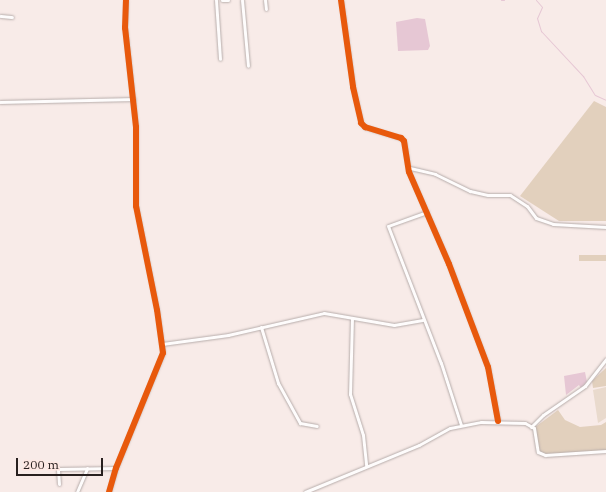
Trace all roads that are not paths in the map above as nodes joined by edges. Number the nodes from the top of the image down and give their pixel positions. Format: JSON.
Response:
{"nodes":[{"id":1,"x":126,"y":0,"type":"edge"},
{"id":2,"x":130,"y":0,"type":"edge"},
{"id":3,"x":216,"y":0,"type":"edge"},
{"id":4,"x":222,"y":0,"type":"edge"},
{"id":5,"x":228,"y":0,"type":"edge"},
{"id":6,"x":242,"y":0,"type":"edge"},
{"id":7,"x":265,"y":0,"type":"edge"},
{"id":8,"x":341,"y":0,"type":"edge"},
{"id":9,"x":266,"y":8,"type":"dead end"},
{"id":10,"x":0,"y":16,"type":"edge"},
{"id":11,"x":12,"y":17,"type":"dead end"},
{"id":12,"x":220,"y":59,"type":"dead end"},
{"id":13,"x":248,"y":66,"type":"dead end"},
{"id":14,"x":134,"y":99,"type":"junction"},
{"id":15,"x":0,"y":102,"type":"edge"},
{"id":16,"x":410,"y":168,"type":"junction"},
{"id":17,"x":427,"y":212,"type":"junction"},
{"id":18,"x":606,"y":227,"type":"edge"},
{"id":19,"x":352,"y":318,"type":"junction"},
{"id":20,"x":423,"y":320,"type":"junction"},
{"id":21,"x":261,"y":327,"type":"junction"},
{"id":22,"x":162,"y":344,"type":"junction"},
{"id":23,"x":606,"y":359,"type":"edge"},
{"id":24,"x":498,"y":421,"type":"junction"},
{"id":25,"x":461,"y":425,"type":"junction"},
{"id":26,"x":317,"y":426,"type":"dead end"},
{"id":27,"x":531,"y":427,"type":"junction"},
{"id":28,"x":606,"y":451,"type":"edge"},
{"id":29,"x":366,"y":466,"type":"junction"},
{"id":30,"x":87,"y":468,"type":"junction"},
{"id":31,"x":116,"y":468,"type":"junction"},
{"id":32,"x":59,"y":484,"type":"dead end"},
{"id":33,"x":77,"y":492,"type":"edge"},
{"id":34,"x":109,"y":492,"type":"edge"},
{"id":35,"x":305,"y":492,"type":"edge"}],
"edges":[{"from":1,"to":2,"type":"street"},
{"from":1,"to":14,"type":"street"},
{"from":3,"to":12,"type":"street"},
{"from":4,"to":5,"type":"street"},
{"from":6,"to":13,"type":"street"},
{"from":7,"to":9,"type":"street"},
{"from":8,"to":16,"type":"street"},
{"from":10,"to":11,"type":"street"},
{"from":14,"to":15,"type":"street"},
{"from":14,"to":22,"type":"street"},
{"from":16,"to":17,"type":"street"},
{"from":16,"to":18,"type":"street"},
{"from":17,"to":20,"type":"street"},
{"from":17,"to":24,"type":"street"},
{"from":19,"to":20,"type":"street"},
{"from":19,"to":21,"type":"street"},
{"from":19,"to":29,"type":"street"},
{"from":20,"to":25,"type":"street"},
{"from":21,"to":22,"type":"street"},
{"from":21,"to":26,"type":"street"},
{"from":22,"to":31,"type":"street"},
{"from":23,"to":27,"type":"street"},
{"from":24,"to":25,"type":"street"},
{"from":24,"to":27,"type":"street"},
{"from":25,"to":29,"type":"street"},
{"from":27,"to":28,"type":"street"},
{"from":29,"to":35,"type":"street"},
{"from":30,"to":31,"type":"street"},
{"from":30,"to":32,"type":"street"},
{"from":30,"to":33,"type":"street"},
{"from":31,"to":34,"type":"street"}]}
